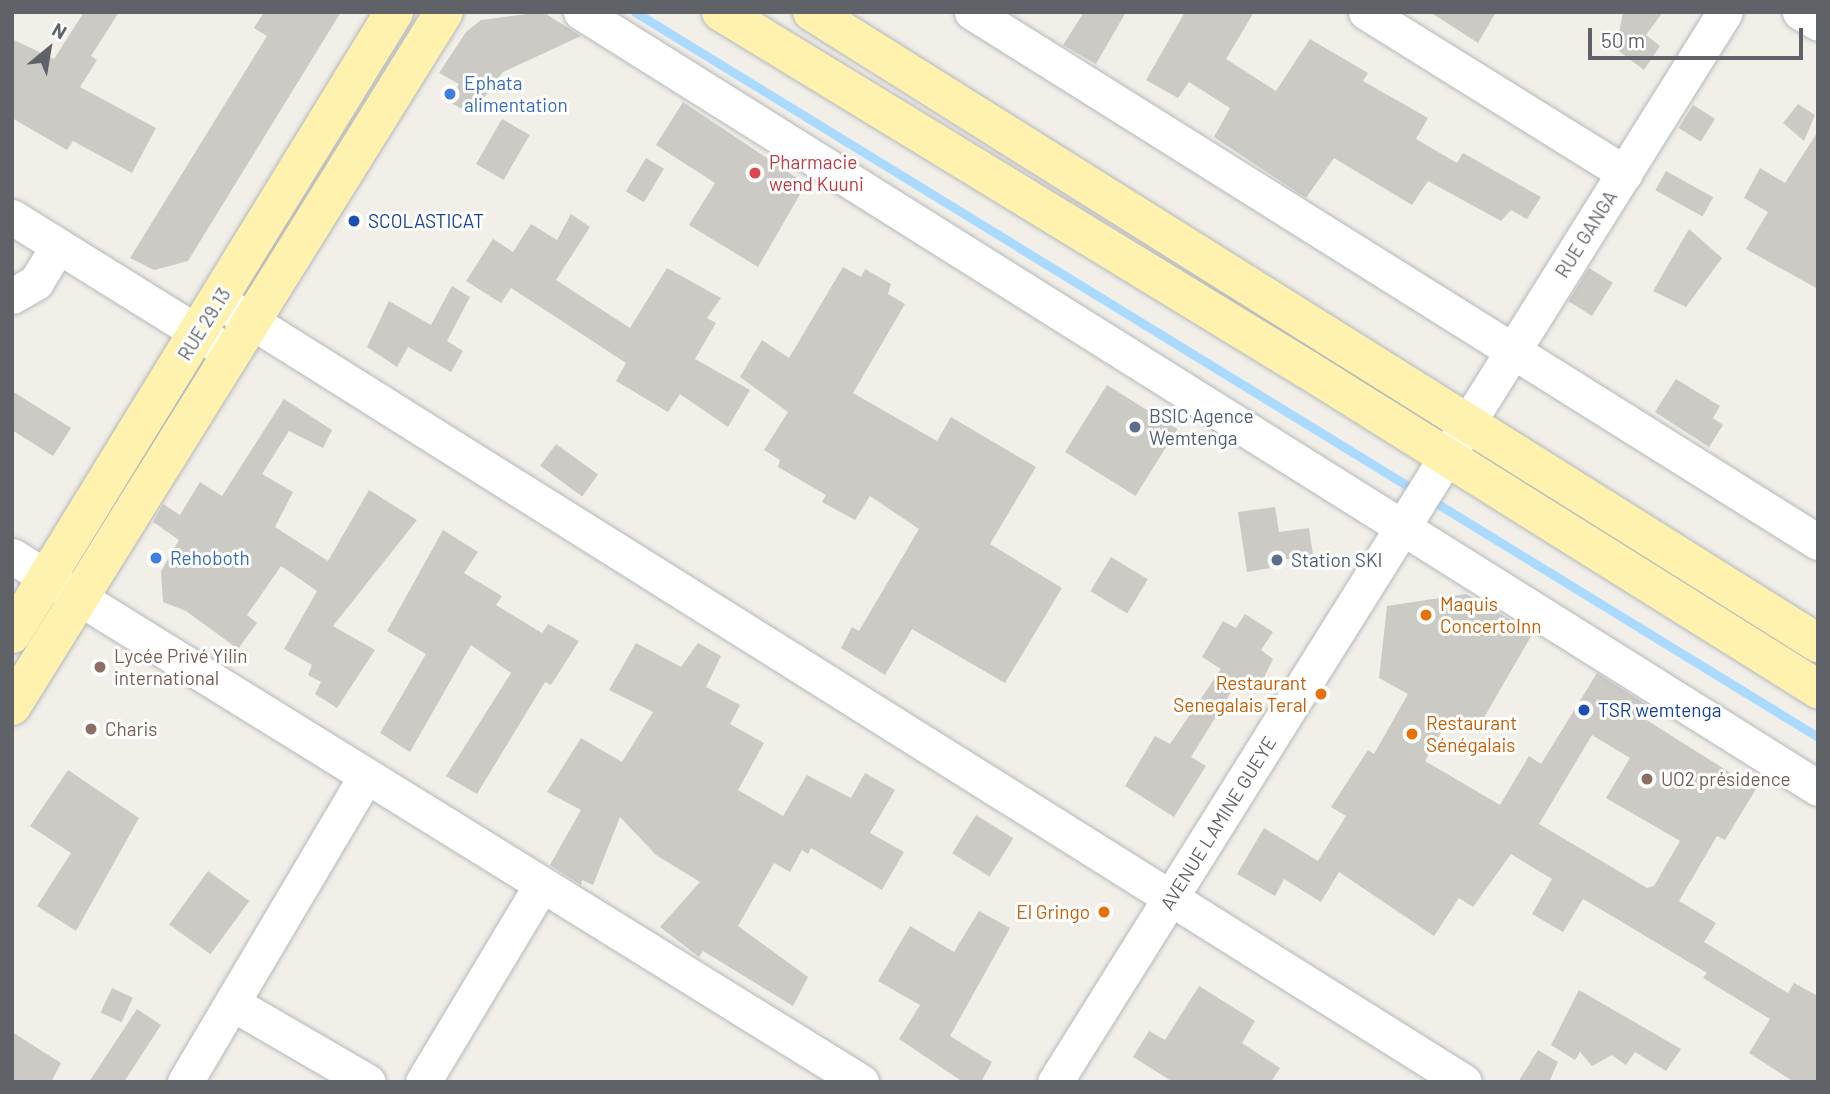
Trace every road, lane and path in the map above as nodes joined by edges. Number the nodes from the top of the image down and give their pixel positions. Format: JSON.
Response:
{"nodes":[{"id":1,"x":394,"y":12,"type":"edge"},
{"id":2,"x":444,"y":12,"type":"edge"},
{"id":3,"x":581,"y":12,"type":"edge"},
{"id":4,"x":720,"y":12,"type":"edge"},
{"id":5,"x":812,"y":12,"type":"edge"},
{"id":6,"x":972,"y":12,"type":"edge"},
{"id":7,"x":1366,"y":12,"type":"edge"},
{"id":8,"x":1726,"y":12,"type":"edge"},
{"id":9,"x":1800,"y":12,"type":"edge"},
{"id":10,"x":1818,"y":23,"type":"edge"},
{"id":11,"x":1625,"y":173,"type":"junction"},
{"id":12,"x":12,"y":217,"type":"edge"},
{"id":13,"x":58,"y":246,"type":"junction"},
{"id":14,"x":12,"y":296,"type":"edge"},
{"id":15,"x":218,"y":300,"type":"junction"},
{"id":16,"x":253,"y":322,"type":"junction"},
{"id":17,"x":198,"y":333,"type":"junction"},
{"id":18,"x":1514,"y":349,"type":"junction"},
{"id":19,"x":233,"y":354,"type":"junction"},
{"id":20,"x":1469,"y":421,"type":"junction"},
{"id":21,"x":1447,"y":456,"type":"junction"},
{"id":22,"x":1402,"y":528,"type":"junction"},
{"id":23,"x":1818,"y":542,"type":"edge"},
{"id":24,"x":12,"y":556,"type":"edge"},
{"id":25,"x":47,"y":579,"type":"junction"},
{"id":26,"x":79,"y":599,"type":"junction"},
{"id":27,"x":12,"y":634,"type":"edge"},
{"id":28,"x":1818,"y":643,"type":"edge"},
{"id":29,"x":1818,"y":689,"type":"edge"},
{"id":30,"x":12,"y":706,"type":"edge"},
{"id":31,"x":365,"y":778,"type":"junction"},
{"id":32,"x":1818,"y":788,"type":"edge"},
{"id":33,"x":541,"y":886,"type":"junction"},
{"id":34,"x":1171,"y":897,"type":"junction"},
{"id":35,"x":232,"y":1003,"type":"junction"},
{"id":36,"x":185,"y":1082,"type":"edge"},
{"id":37,"x":368,"y":1082,"type":"edge"},
{"id":38,"x":423,"y":1082,"type":"edge"},
{"id":39,"x":861,"y":1082,"type":"edge"},
{"id":40,"x":1055,"y":1082,"type":"edge"},
{"id":41,"x":1464,"y":1082,"type":"edge"}],
"edges":[{"from":1,"to":15,"type":"main road","name":"RUE 29.13"},
{"from":2,"to":16,"type":"main road"},
{"from":3,"to":22,"type":"street"},
{"from":4,"to":21,"type":"main road"},
{"from":5,"to":20,"type":"main road"},
{"from":6,"to":18,"type":"street"},
{"from":7,"to":11,"type":"street"},
{"from":8,"to":11,"type":"street","name":"RUE GANGA"},
{"from":9,"to":10,"type":"street"},
{"from":11,"to":18,"type":"street","name":"RUE GANGA"},
{"from":12,"to":13,"type":"street"},
{"from":13,"to":14,"type":"street"},
{"from":13,"to":17,"type":"street"},
{"from":15,"to":16,"type":"street"},
{"from":15,"to":17,"type":"main road","name":"RUE 29.13"},
{"from":16,"to":19,"type":"main road"},
{"from":16,"to":34,"type":"street"},
{"from":17,"to":19,"type":"street"},
{"from":17,"to":25,"type":"main road","name":"RUE 29.13"},
{"from":18,"to":20,"type":"street","name":"RUE GANGA"},
{"from":18,"to":23,"type":"street"},
{"from":19,"to":26,"type":"main road"},
{"from":20,"to":21,"type":"street","name":"RUE GANGA"},
{"from":20,"to":28,"type":"main road"},
{"from":21,"to":22,"type":"street","name":"AVENUE LAMINE GUEYE"},
{"from":21,"to":29,"type":"main road"},
{"from":22,"to":32,"type":"street"},
{"from":22,"to":34,"type":"street","name":"AVENUE LAMINE GUEYE"},
{"from":24,"to":25,"type":"street"},
{"from":25,"to":26,"type":"street"},
{"from":25,"to":27,"type":"main road","name":"RUE 29.13"},
{"from":26,"to":30,"type":"main road"},
{"from":26,"to":31,"type":"street"},
{"from":31,"to":33,"type":"street"},
{"from":31,"to":35,"type":"street"},
{"from":33,"to":38,"type":"street"},
{"from":33,"to":39,"type":"street"},
{"from":34,"to":40,"type":"street","name":"AVENUE LAMINE GUEYE"},
{"from":34,"to":41,"type":"street"},
{"from":35,"to":36,"type":"street"},
{"from":35,"to":37,"type":"street"}]}
